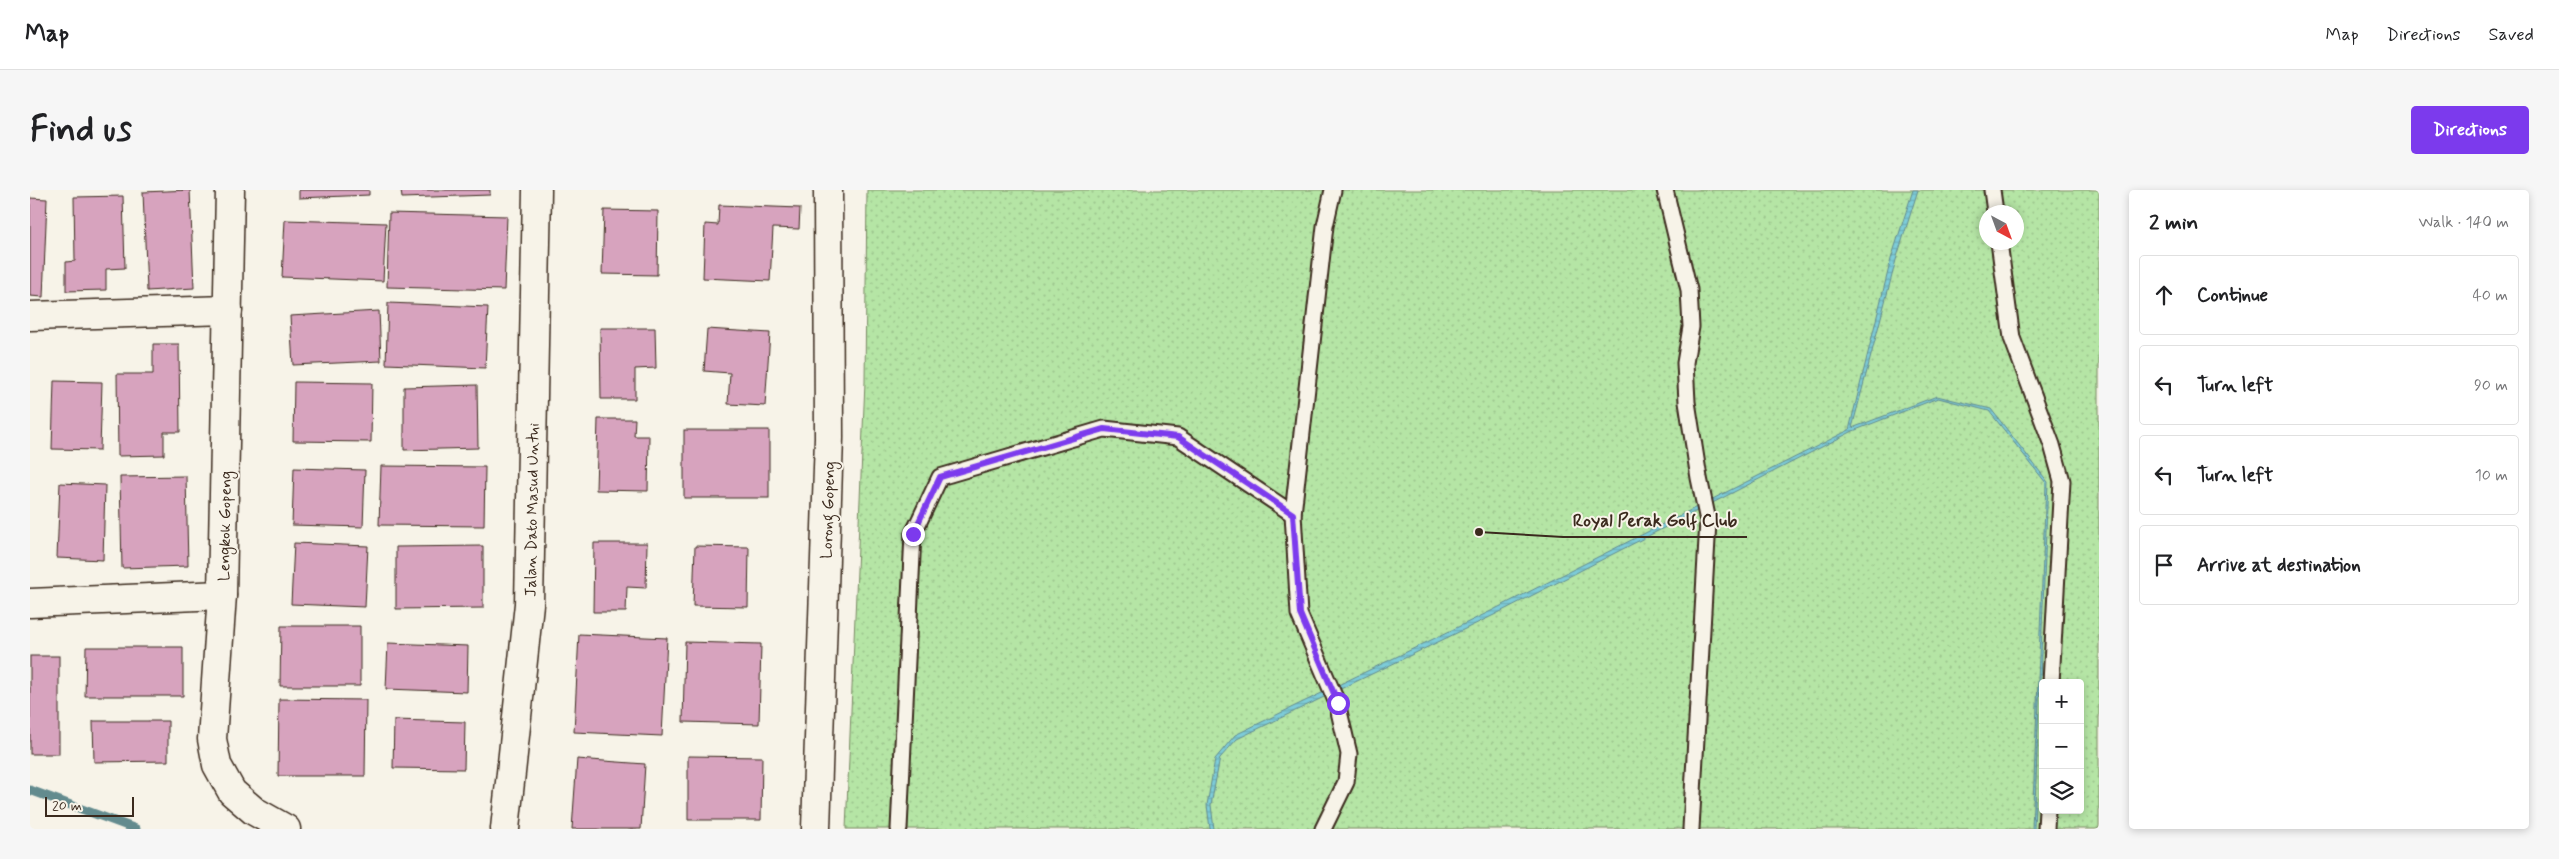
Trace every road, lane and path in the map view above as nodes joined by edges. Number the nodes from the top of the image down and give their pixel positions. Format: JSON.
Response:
{"nodes":[{"id":1,"x":230,"y":190,"type":"edge"},
{"id":2,"x":537,"y":190,"type":"edge"},
{"id":3,"x":828,"y":190,"type":"edge"},
{"id":4,"x":1333,"y":190,"type":"edge"},
{"id":5,"x":1665,"y":190,"type":"edge"},
{"id":6,"x":1992,"y":190,"type":"edge"},
{"id":7,"x":1994,"y":205,"type":"edge"},
{"id":8,"x":2000,"y":250,"type":"edge"},
{"id":9,"x":228,"y":310,"type":"junction"},
{"id":10,"x":30,"y":316,"type":"edge"},
{"id":11,"x":1293,"y":514,"type":"junction"},
{"id":12,"x":222,"y":595,"type":"junction"},
{"id":13,"x":30,"y":602,"type":"edge"},
{"id":14,"x":2051,"y":679,"type":"edge"},
{"id":15,"x":2046,"y":814,"type":"edge"},
{"id":16,"x":286,"y":829,"type":"edge"},
{"id":17,"x":505,"y":829,"type":"edge"},
{"id":18,"x":816,"y":829,"type":"edge"},
{"id":19,"x":899,"y":829,"type":"edge"},
{"id":20,"x":1324,"y":829,"type":"edge"},
{"id":21,"x":1691,"y":829,"type":"edge"},
{"id":22,"x":2046,"y":829,"type":"edge"}],
"edges":[{"from":1,"to":9,"type":"street","name":"Lengkok Gopeng"},
{"from":2,"to":17,"type":"street","name":"Jalan Dato Masud Untui"},
{"from":3,"to":18,"type":"street","name":"Lorong Gopeng"},
{"from":4,"to":11,"type":"lane"},
{"from":5,"to":21,"type":"lane"},
{"from":6,"to":7,"type":"lane"},
{"from":8,"to":14,"type":"lane"},
{"from":9,"to":10,"type":"street"},
{"from":9,"to":12,"type":"street","name":"Lengkok Gopeng"},
{"from":11,"to":19,"type":"lane"},
{"from":11,"to":20,"type":"lane"},
{"from":12,"to":13,"type":"street"},
{"from":12,"to":16,"type":"street","name":"Lengkok Gopeng"},
{"from":15,"to":22,"type":"lane"}]}
